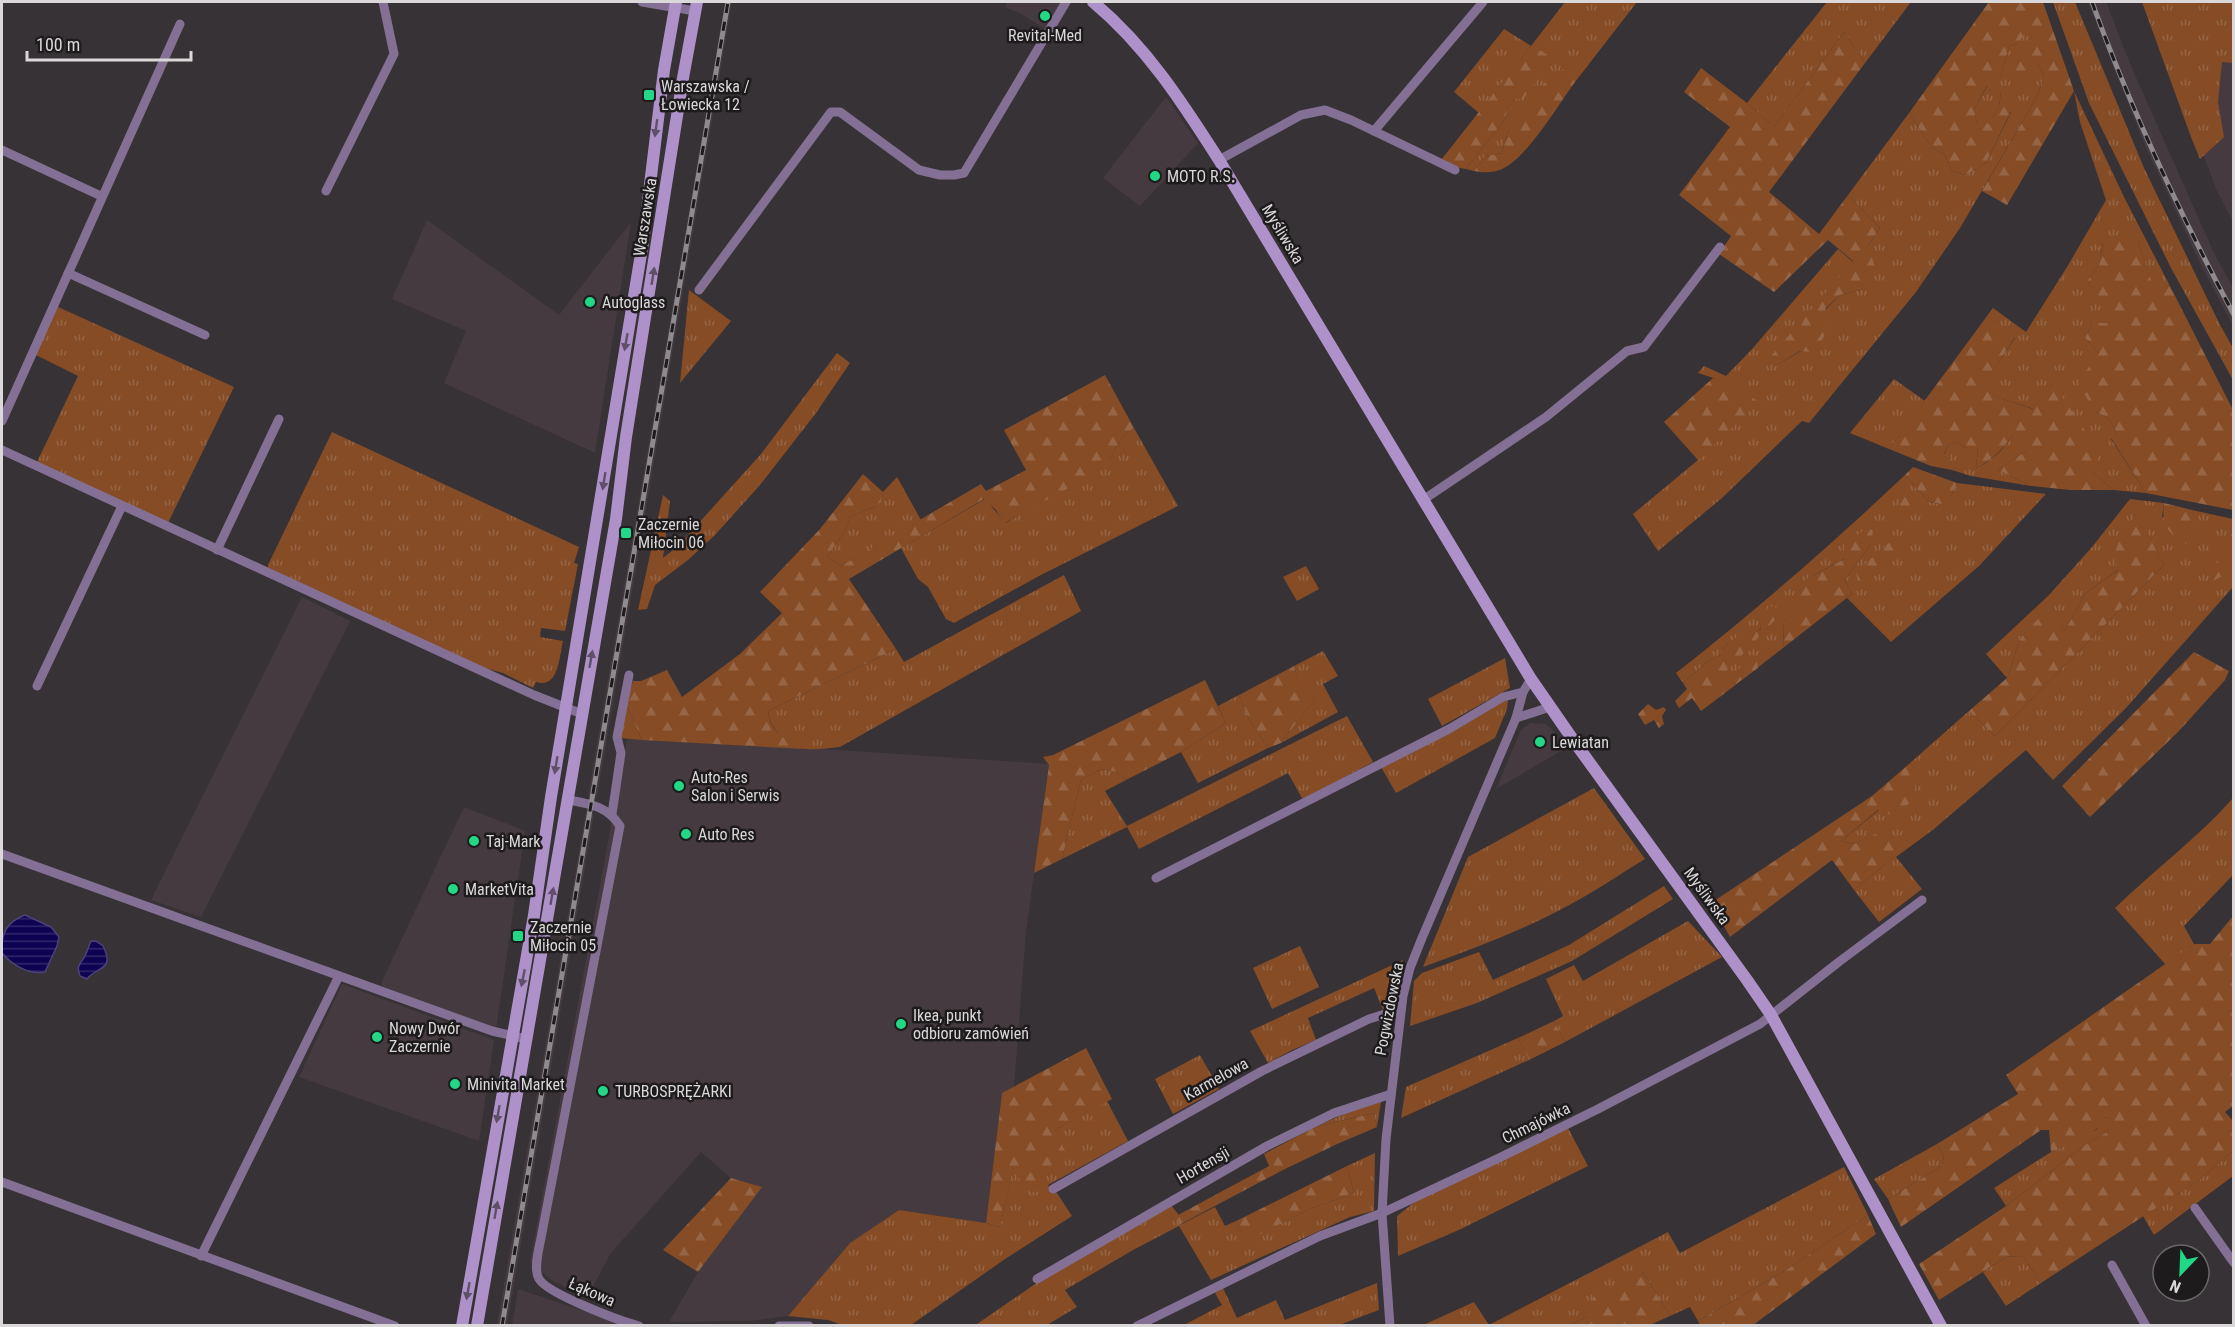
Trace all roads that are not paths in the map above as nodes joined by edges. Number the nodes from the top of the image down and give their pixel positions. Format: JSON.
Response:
{"nodes":[{"id":1,"x":383,"y":2,"type":"edge"},
{"id":2,"x":642,"y":2,"type":"edge"},
{"id":3,"x":1066,"y":2,"type":"edge"},
{"id":4,"x":1093,"y":2,"type":"edge"},
{"id":5,"x":1483,"y":2,"type":"edge"},
{"id":6,"x":676,"y":5,"type":"edge"},
{"id":7,"x":696,"y":6,"type":"edge"},
{"id":8,"x":180,"y":24,"type":"dead end"},
{"id":9,"x":1374,"y":131,"type":"junction"},
{"id":10,"x":2,"y":150,"type":"edge"},
{"id":11,"x":1219,"y":160,"type":"junction"},
{"id":12,"x":1455,"y":170,"type":"dead end"},
{"id":13,"x":326,"y":191,"type":"dead end"},
{"id":14,"x":101,"y":196,"type":"junction"},
{"id":15,"x":1720,"y":247,"type":"dead end"},
{"id":16,"x":68,"y":273,"type":"junction"},
{"id":17,"x":699,"y":290,"type":"dead end"},
{"id":18,"x":205,"y":335,"type":"dead end"},
{"id":19,"x":279,"y":419,"type":"dead end"},
{"id":20,"x":2,"y":421,"type":"edge"},
{"id":21,"x":2,"y":450,"type":"edge"},
{"id":22,"x":1423,"y":500,"type":"junction"},
{"id":23,"x":122,"y":506,"type":"junction"},
{"id":24,"x":217,"y":550,"type":"junction"},
{"id":25,"x":629,"y":675,"type":"dead end"},
{"id":26,"x":1531,"y":679,"type":"junction"},
{"id":27,"x":37,"y":686,"type":"dead end"},
{"id":28,"x":1523,"y":692,"type":"junction"},
{"id":29,"x":565,"y":707,"type":"junction"},
{"id":30,"x":1550,"y":707,"type":"junction"},
{"id":31,"x":582,"y":714,"type":"junction"},
{"id":32,"x":1516,"y":718,"type":"junction"},
{"id":33,"x":568,"y":800,"type":"junction"},
{"id":34,"x":612,"y":814,"type":"junction"},
{"id":35,"x":2,"y":854,"type":"edge"},
{"id":36,"x":1156,"y":878,"type":"dead end"},
{"id":37,"x":1922,"y":900,"type":"dead end"},
{"id":38,"x":339,"y":976,"type":"junction"},
{"id":39,"x":1401,"y":1009,"type":"junction"},
{"id":40,"x":1771,"y":1015,"type":"junction"},
{"id":41,"x":512,"y":1036,"type":"junction"},
{"id":42,"x":526,"y":1039,"type":"junction"},
{"id":43,"x":1391,"y":1094,"type":"junction"},
{"id":44,"x":2,"y":1182,"type":"edge"},
{"id":45,"x":1053,"y":1189,"type":"dead end"},
{"id":46,"x":2195,"y":1208,"type":"dead end"},
{"id":47,"x":1382,"y":1213,"type":"junction"},
{"id":48,"x":201,"y":1256,"type":"junction"},
{"id":49,"x":2234,"y":1263,"type":"edge"},
{"id":50,"x":2112,"y":1265,"type":"dead end"},
{"id":51,"x":1037,"y":1279,"type":"dead end"},
{"id":52,"x":395,"y":1326,"type":"edge"},
{"id":53,"x":462,"y":1326,"type":"edge"},
{"id":54,"x":477,"y":1326,"type":"edge"},
{"id":55,"x":639,"y":1326,"type":"edge"},
{"id":56,"x":779,"y":1326,"type":"edge"},
{"id":57,"x":809,"y":1326,"type":"edge"},
{"id":58,"x":1137,"y":1326,"type":"edge"},
{"id":59,"x":1390,"y":1326,"type":"edge"},
{"id":60,"x":1941,"y":1326,"type":"edge"},
{"id":61,"x":2146,"y":1326,"type":"edge"}],
"edges":[{"from":1,"to":13,"type":"street"},
{"from":2,"to":6,"type":"street"},
{"from":3,"to":17,"type":"street"},
{"from":4,"to":11,"type":"main road","name":"Myśliwska"},
{"from":5,"to":9,"type":"street"},
{"from":6,"to":7,"type":"street"},
{"from":6,"to":29,"type":"main road","name":"Warszawska","one_way":true},
{"from":31,"to":7,"type":"main road","name":"Warszawska","one_way":true},
{"from":8,"to":14,"type":"street"},
{"from":9,"to":11,"type":"street"},
{"from":9,"to":12,"type":"street"},
{"from":10,"to":14,"type":"street"},
{"from":11,"to":22,"type":"main road","name":"Myśliwska"},
{"from":14,"to":16,"type":"street"},
{"from":15,"to":22,"type":"street"},
{"from":16,"to":18,"type":"street"},
{"from":16,"to":20,"type":"street"},
{"from":19,"to":24,"type":"street"},
{"from":21,"to":23,"type":"street"},
{"from":22,"to":26,"type":"main road","name":"Myśliwska"},
{"from":23,"to":24,"type":"street"},
{"from":23,"to":27,"type":"street"},
{"from":24,"to":29,"type":"street"},
{"from":25,"to":34,"type":"street"},
{"from":26,"to":28,"type":"street","name":"Pogwizdowska"},
{"from":26,"to":30,"type":"main road","name":"Myśliwska"},
{"from":28,"to":32,"type":"street","name":"Pogwizdowska"},
{"from":28,"to":36,"type":"street"},
{"from":29,"to":31,"type":"street"},
{"from":29,"to":41,"type":"main road","name":"Warszawska","one_way":true},
{"from":30,"to":32,"type":"street"},
{"from":30,"to":40,"type":"main road","name":"Myśliwska"},
{"from":31,"to":33,"type":"main road","name":"Warszawska"},
{"from":32,"to":39,"type":"street","name":"Pogwizdowska"},
{"from":33,"to":34,"type":"street"},
{"from":42,"to":33,"type":"main road","name":"Warszawska","one_way":true},
{"from":34,"to":55,"type":"street","name":"Łąkowa"},
{"from":35,"to":38,"type":"street"},
{"from":37,"to":40,"type":"street","name":"Chmajówka"},
{"from":38,"to":41,"type":"street"},
{"from":38,"to":48,"type":"street"},
{"from":39,"to":43,"type":"street","name":"Pogwizdowska"},
{"from":39,"to":45,"type":"street","name":"Karmelowa"},
{"from":40,"to":47,"type":"street","name":"Chmajówka"},
{"from":40,"to":60,"type":"main road","name":"Myśliwska"},
{"from":41,"to":42,"type":"street"},
{"from":41,"to":53,"type":"main road","name":"Warszawska","one_way":true},
{"from":54,"to":42,"type":"main road","name":"Warszawska","one_way":true},
{"from":43,"to":47,"type":"street","name":"Pogwizdowska"},
{"from":43,"to":51,"type":"street","name":"Hortensji"},
{"from":44,"to":48,"type":"street"},
{"from":46,"to":49,"type":"street"},
{"from":47,"to":58,"type":"street","name":"Chmajówka"},
{"from":47,"to":59,"type":"street","name":"Pogwizdowska"},
{"from":48,"to":52,"type":"street"},
{"from":50,"to":61,"type":"street"},
{"from":56,"to":57,"type":"street"}]}
